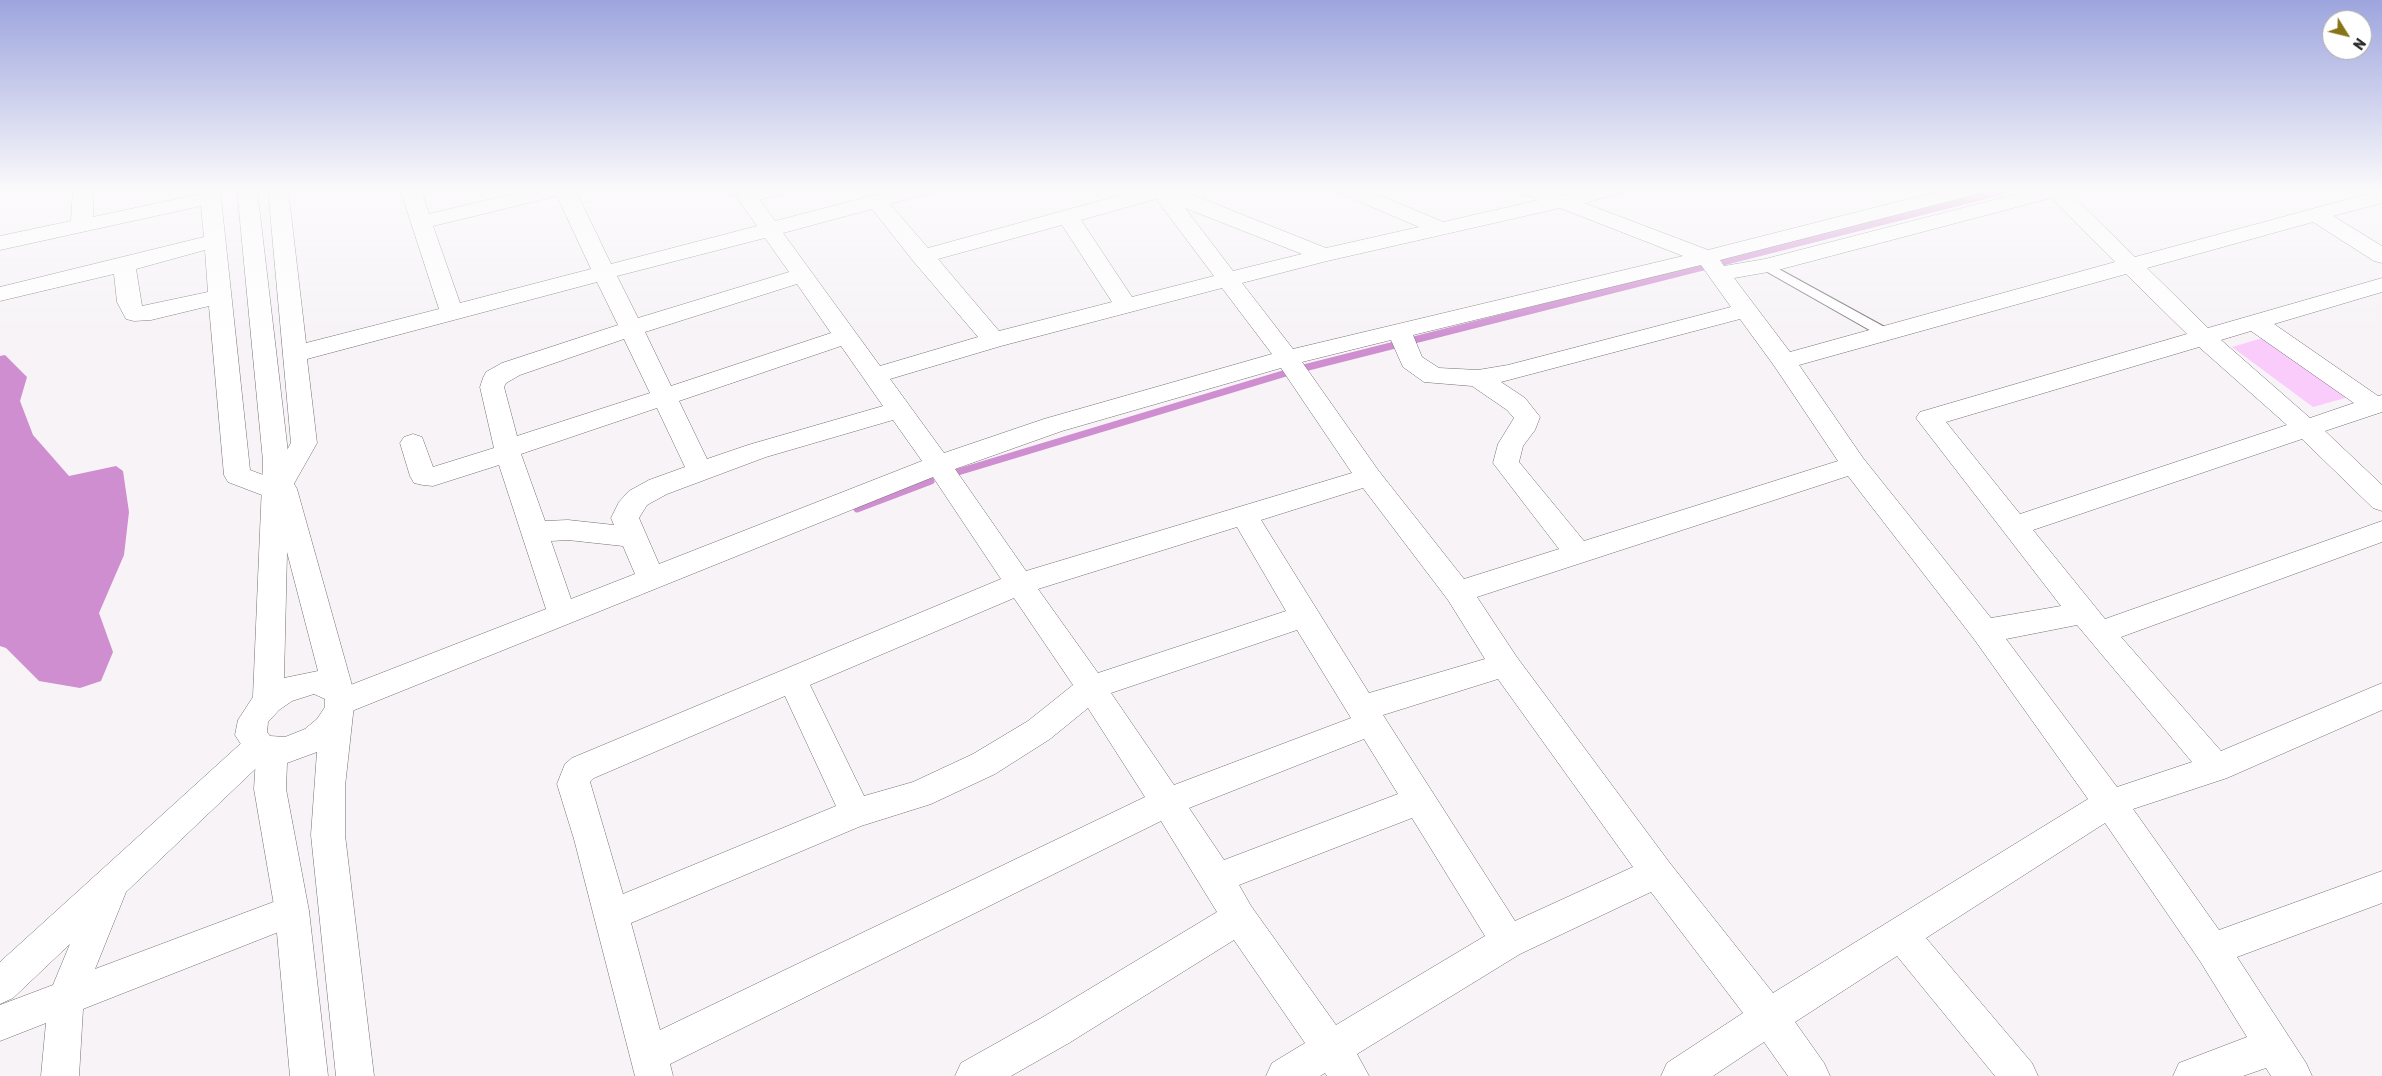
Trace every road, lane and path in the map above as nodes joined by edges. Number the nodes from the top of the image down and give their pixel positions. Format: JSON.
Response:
{"nodes":[{"id":1,"x":18,"y":239,"type":"edge"},
{"id":2,"x":252,"y":239,"type":"edge"},
{"id":3,"x":283,"y":239,"type":"edge"},
{"id":4,"x":427,"y":239,"type":"edge"},
{"id":5,"x":589,"y":239,"type":"edge"},
{"id":6,"x":731,"y":239,"type":"edge"},
{"id":7,"x":776,"y":239,"type":"edge"},
{"id":8,"x":907,"y":239,"type":"edge"},
{"id":9,"x":987,"y":239,"type":"edge"},
{"id":10,"x":1082,"y":239,"type":"edge"},
{"id":11,"x":1198,"y":239,"type":"edge"},
{"id":12,"x":1285,"y":239,"type":"edge"},
{"id":13,"x":1396,"y":239,"type":"edge"},
{"id":14,"x":1649,"y":239,"type":"edge"},
{"id":15,"x":1802,"y":239,"type":"edge"},
{"id":16,"x":1869,"y":239,"type":"edge"},
{"id":17,"x":2105,"y":239,"type":"edge"},
{"id":18,"x":2225,"y":239,"type":"edge"},
{"id":19,"x":2355,"y":239,"type":"edge"},
{"id":20,"x":214,"y":241,"type":"joint"},
{"id":21,"x":0,"y":243,"type":"edge"},
{"id":22,"x":1324,"y":255,"type":"junction"},
{"id":23,"x":2382,"y":256,"type":"edge"},
{"id":24,"x":922,"y":257,"type":"junction"},
{"id":25,"x":124,"y":265,"type":"junction"},
{"id":26,"x":1711,"y":266,"type":"junction"},
{"id":27,"x":1766,"y":266,"type":"junction"},
{"id":28,"x":2130,"y":266,"type":"junction"},
{"id":29,"x":606,"y":273,"type":"junction"},
{"id":30,"x":802,"y":275,"type":"junction"},
{"id":31,"x":1226,"y":280,"type":"junction"},
{"id":32,"x":2382,"y":285,"type":"edge"},
{"id":33,"x":0,"y":294,"type":"edge"},
{"id":34,"x":220,"y":296,"type":"junction"},
{"id":35,"x":1126,"y":306,"type":"junction"},
{"id":36,"x":1746,"y":310,"type":"junction"},
{"id":37,"x":452,"y":313,"type":"junction"},
{"id":38,"x":2254,"y":322,"type":"junction"},
{"id":39,"x":632,"y":328,"type":"junction"},
{"id":40,"x":1399,"y":331,"type":"junction"},
{"id":41,"x":1885,"y":333,"type":"junction"},
{"id":42,"x":846,"y":336,"type":"junction"},
{"id":43,"x":2203,"y":337,"type":"junction"},
{"id":44,"x":994,"y":340,"type":"junction"},
{"id":45,"x":295,"y":354,"type":"junction"},
{"id":46,"x":1287,"y":358,"type":"junction"},
{"id":47,"x":1784,"y":361,"type":"junction"},
{"id":48,"x":874,"y":376,"type":"junction"},
{"id":49,"x":1478,"y":378,"type":"junction"},
{"id":50,"x":666,"y":396,"type":"junction"},
{"id":51,"x":2378,"y":404,"type":"edge"},
{"id":52,"x":898,"y":410,"type":"junction"},
{"id":53,"x":2306,"y":428,"type":"junction"},
{"id":54,"x":413,"y":443,"type":"dead end"},
{"id":55,"x":507,"y":451,"type":"junction"},
{"id":56,"x":1854,"y":465,"type":"junction"},
{"id":57,"x":938,"y":466,"type":"junction"},
{"id":58,"x":700,"y":471,"type":"junction"},
{"id":59,"x":278,"y":478,"type":"junction"},
{"id":60,"x":1370,"y":478,"type":"junction"},
{"id":61,"x":2382,"y":501,"type":"edge"},
{"id":62,"x":1244,"y":515,"type":"junction"},
{"id":63,"x":2014,"y":526,"type":"junction"},
{"id":64,"x":2382,"y":530,"type":"edge"},
{"id":65,"x":535,"y":532,"type":"junction"},
{"id":66,"x":633,"y":537,"type":"junction"},
{"id":67,"x":1578,"y":553,"type":"junction"},
{"id":68,"x":651,"y":578,"type":"junction"},
{"id":69,"x":1019,"y":584,"type":"junction"},
{"id":70,"x":1458,"y":592,"type":"junction"},
{"id":71,"x":562,"y":614,"type":"junction"},
{"id":72,"x":1304,"y":616,"type":"junction"},
{"id":73,"x":2092,"y":622,"type":"junction"},
{"id":74,"x":1984,"y":631,"type":"junction"},
{"id":75,"x":1505,"y":665,"type":"junction"},
{"id":76,"x":792,"y":680,"type":"junction"},
{"id":77,"x":1091,"y":688,"type":"junction"},
{"id":78,"x":2382,"y":696,"type":"edge"},
{"id":79,"x":268,"y":701,"type":"junction"},
{"id":80,"x":338,"y":703,"type":"junction"},
{"id":81,"x":1368,"y":716,"type":"junction"},
{"id":82,"x":265,"y":748,"type":"junction"},
{"id":83,"x":2216,"y":768,"type":"junction"},
{"id":84,"x":1419,"y":800,"type":"junction"},
{"id":85,"x":1166,"y":803,"type":"junction"},
{"id":86,"x":2110,"y":803,"type":"junction"},
{"id":87,"x":856,"y":813,"type":"junction"},
{"id":88,"x":1656,"y":873,"type":"junction"},
{"id":89,"x":1217,"y":878,"type":"junction"},
{"id":90,"x":113,"y":883,"type":"junction"},
{"id":91,"x":2382,"y":887,"type":"edge"},
{"id":92,"x":292,"y":910,"type":"junction"},
{"id":93,"x":611,"y":915,"type":"junction"},
{"id":94,"x":1239,"y":918,"type":"junction"},
{"id":95,"x":1901,"y":934,"type":"junction"},
{"id":96,"x":1508,"y":942,"type":"junction"},
{"id":97,"x":2212,"y":949,"type":"junction"},
{"id":98,"x":0,"y":986,"type":"edge"},
{"id":99,"x":66,"y":997,"type":"junction"},
{"id":100,"x":1769,"y":1017,"type":"junction"},
{"id":101,"x":0,"y":1023,"type":"edge"},
{"id":102,"x":2274,"y":1046,"type":"junction"},
{"id":103,"x":1340,"y":1063,"type":"edge"},
{"id":104,"x":651,"y":1065,"type":"edge"},
{"id":105,"x":60,"y":1076,"type":"edge"},
{"id":106,"x":309,"y":1076,"type":"edge"},
{"id":107,"x":355,"y":1076,"type":"edge"},
{"id":108,"x":974,"y":1076,"type":"edge"},
{"id":109,"x":1285,"y":1076,"type":"edge"},
{"id":110,"x":1680,"y":1076,"type":"edge"},
{"id":111,"x":1811,"y":1076,"type":"edge"},
{"id":112,"x":2019,"y":1076,"type":"edge"},
{"id":113,"x":2192,"y":1076,"type":"edge"},
{"id":114,"x":2293,"y":1076,"type":"edge"}],
"edges":[{"from":1,"to":21,"type":"street"},
{"from":2,"to":59,"type":"street"},
{"from":3,"to":45,"type":"street"},
{"from":4,"to":37,"type":"street"},
{"from":5,"to":29,"type":"street"},
{"from":6,"to":29,"type":"street"},
{"from":7,"to":30,"type":"street"},
{"from":8,"to":24,"type":"street"},
{"from":9,"to":24,"type":"street"},
{"from":10,"to":35,"type":"street"},
{"from":11,"to":31,"type":"street"},
{"from":12,"to":22,"type":"street"},
{"from":13,"to":22,"type":"street"},
{"from":14,"to":26,"type":"street"},
{"from":15,"to":26,"type":"street"},
{"from":16,"to":27,"type":"street"},
{"from":17,"to":28,"type":"street"},
{"from":18,"to":28,"type":"street"},
{"from":19,"to":23,"type":"street"},
{"from":20,"to":25,"type":"street"},
{"from":20,"to":34,"type":"street"},
{"from":22,"to":31,"type":"street"},
{"from":24,"to":44,"type":"street"},
{"from":25,"to":33,"type":"street"},
{"from":25,"to":34,"type":"street"},
{"from":26,"to":27,"type":"street"},
{"from":26,"to":36,"type":"street"},
{"from":26,"to":40,"type":"street"},
{"from":27,"to":41,"type":"lane"},
{"from":28,"to":41,"type":"street"},
{"from":28,"to":43,"type":"street"},
{"from":29,"to":37,"type":"street"},
{"from":29,"to":39,"type":"street"},
{"from":30,"to":39,"type":"street"},
{"from":30,"to":42,"type":"street"},
{"from":31,"to":35,"type":"street"},
{"from":31,"to":46,"type":"street"},
{"from":32,"to":38,"type":"street"},
{"from":34,"to":59,"type":"street"},
{"from":35,"to":44,"type":"street"},
{"from":36,"to":47,"type":"street"},
{"from":36,"to":49,"type":"street"},
{"from":37,"to":45,"type":"street"},
{"from":38,"to":43,"type":"street"},
{"from":38,"to":51,"type":"street"},
{"from":39,"to":50,"type":"street"},
{"from":39,"to":55,"type":"street"},
{"from":40,"to":46,"type":"street"},
{"from":40,"to":49,"type":"street"},
{"from":41,"to":47,"type":"street"},
{"from":42,"to":48,"type":"street"},
{"from":42,"to":50,"type":"street"},
{"from":43,"to":53,"type":"street"},
{"from":43,"to":63,"type":"street"},
{"from":44,"to":48,"type":"street"},
{"from":45,"to":59,"type":"street"},
{"from":46,"to":57,"type":"street"},
{"from":46,"to":60,"type":"street"},
{"from":47,"to":56,"type":"street"},
{"from":48,"to":52,"type":"street"},
{"from":49,"to":67,"type":"street"},
{"from":50,"to":55,"type":"street"},
{"from":50,"to":58,"type":"street"},
{"from":51,"to":53,"type":"street"},
{"from":52,"to":57,"type":"street"},
{"from":52,"to":58,"type":"street"},
{"from":53,"to":61,"type":"street"},
{"from":53,"to":63,"type":"street"},
{"from":54,"to":55,"type":"street"},
{"from":55,"to":65,"type":"street"},
{"from":56,"to":67,"type":"street"},
{"from":56,"to":74,"type":"street"},
{"from":57,"to":68,"type":"street"},
{"from":57,"to":69,"type":"street"},
{"from":58,"to":66,"type":"street"},
{"from":59,"to":79,"type":"street"},
{"from":59,"to":80,"type":"street"},
{"from":60,"to":62,"type":"street"},
{"from":60,"to":70,"type":"street"},
{"from":62,"to":69,"type":"street"},
{"from":62,"to":72,"type":"street"},
{"from":63,"to":73,"type":"street"},
{"from":64,"to":73,"type":"street"},
{"from":65,"to":66,"type":"street"},
{"from":65,"to":71,"type":"street"},
{"from":66,"to":68,"type":"street"},
{"from":67,"to":70,"type":"street"},
{"from":68,"to":71,"type":"street"},
{"from":69,"to":76,"type":"street"},
{"from":69,"to":77,"type":"street"},
{"from":70,"to":75,"type":"street"},
{"from":71,"to":80,"type":"street"},
{"from":72,"to":77,"type":"street"},
{"from":72,"to":81,"type":"street"},
{"from":73,"to":74,"type":"street"},
{"from":73,"to":83,"type":"street"},
{"from":74,"to":86,"type":"street"},
{"from":75,"to":81,"type":"street"},
{"from":75,"to":88,"type":"street"},
{"from":76,"to":87,"type":"street"},
{"from":76,"to":93,"type":"street"},
{"from":77,"to":85,"type":"street"},
{"from":77,"to":87,"type":"street"},
{"from":78,"to":83,"type":"street"},
{"from":79,"to":80,"type":"street"},
{"from":79,"to":82,"type":"street"},
{"from":80,"to":82,"type":"street"},
{"from":80,"to":107,"type":"street"},
{"from":81,"to":84,"type":"street"},
{"from":81,"to":85,"type":"street"},
{"from":82,"to":90,"type":"street"},
{"from":82,"to":92,"type":"street"},
{"from":83,"to":86,"type":"street"},
{"from":84,"to":89,"type":"street"},
{"from":84,"to":96,"type":"street"},
{"from":85,"to":89,"type":"street"},
{"from":85,"to":104,"type":"street"},
{"from":86,"to":95,"type":"street"},
{"from":86,"to":97,"type":"street"},
{"from":87,"to":93,"type":"street"},
{"from":88,"to":96,"type":"street"},
{"from":88,"to":100,"type":"street"},
{"from":89,"to":94,"type":"street"},
{"from":90,"to":98,"type":"street"},
{"from":90,"to":99,"type":"street"},
{"from":91,"to":97,"type":"street"},
{"from":92,"to":99,"type":"street"},
{"from":92,"to":106,"type":"street"},
{"from":93,"to":104,"type":"street"},
{"from":94,"to":103,"type":"street"},
{"from":94,"to":108,"type":"street"},
{"from":95,"to":100,"type":"street"},
{"from":95,"to":112,"type":"street"},
{"from":96,"to":103,"type":"street"},
{"from":97,"to":102,"type":"street"},
{"from":99,"to":101,"type":"street"},
{"from":99,"to":105,"type":"street"},
{"from":100,"to":110,"type":"street"},
{"from":100,"to":111,"type":"street"},
{"from":102,"to":113,"type":"street"},
{"from":102,"to":114,"type":"street"},
{"from":103,"to":109,"type":"street"}]}
